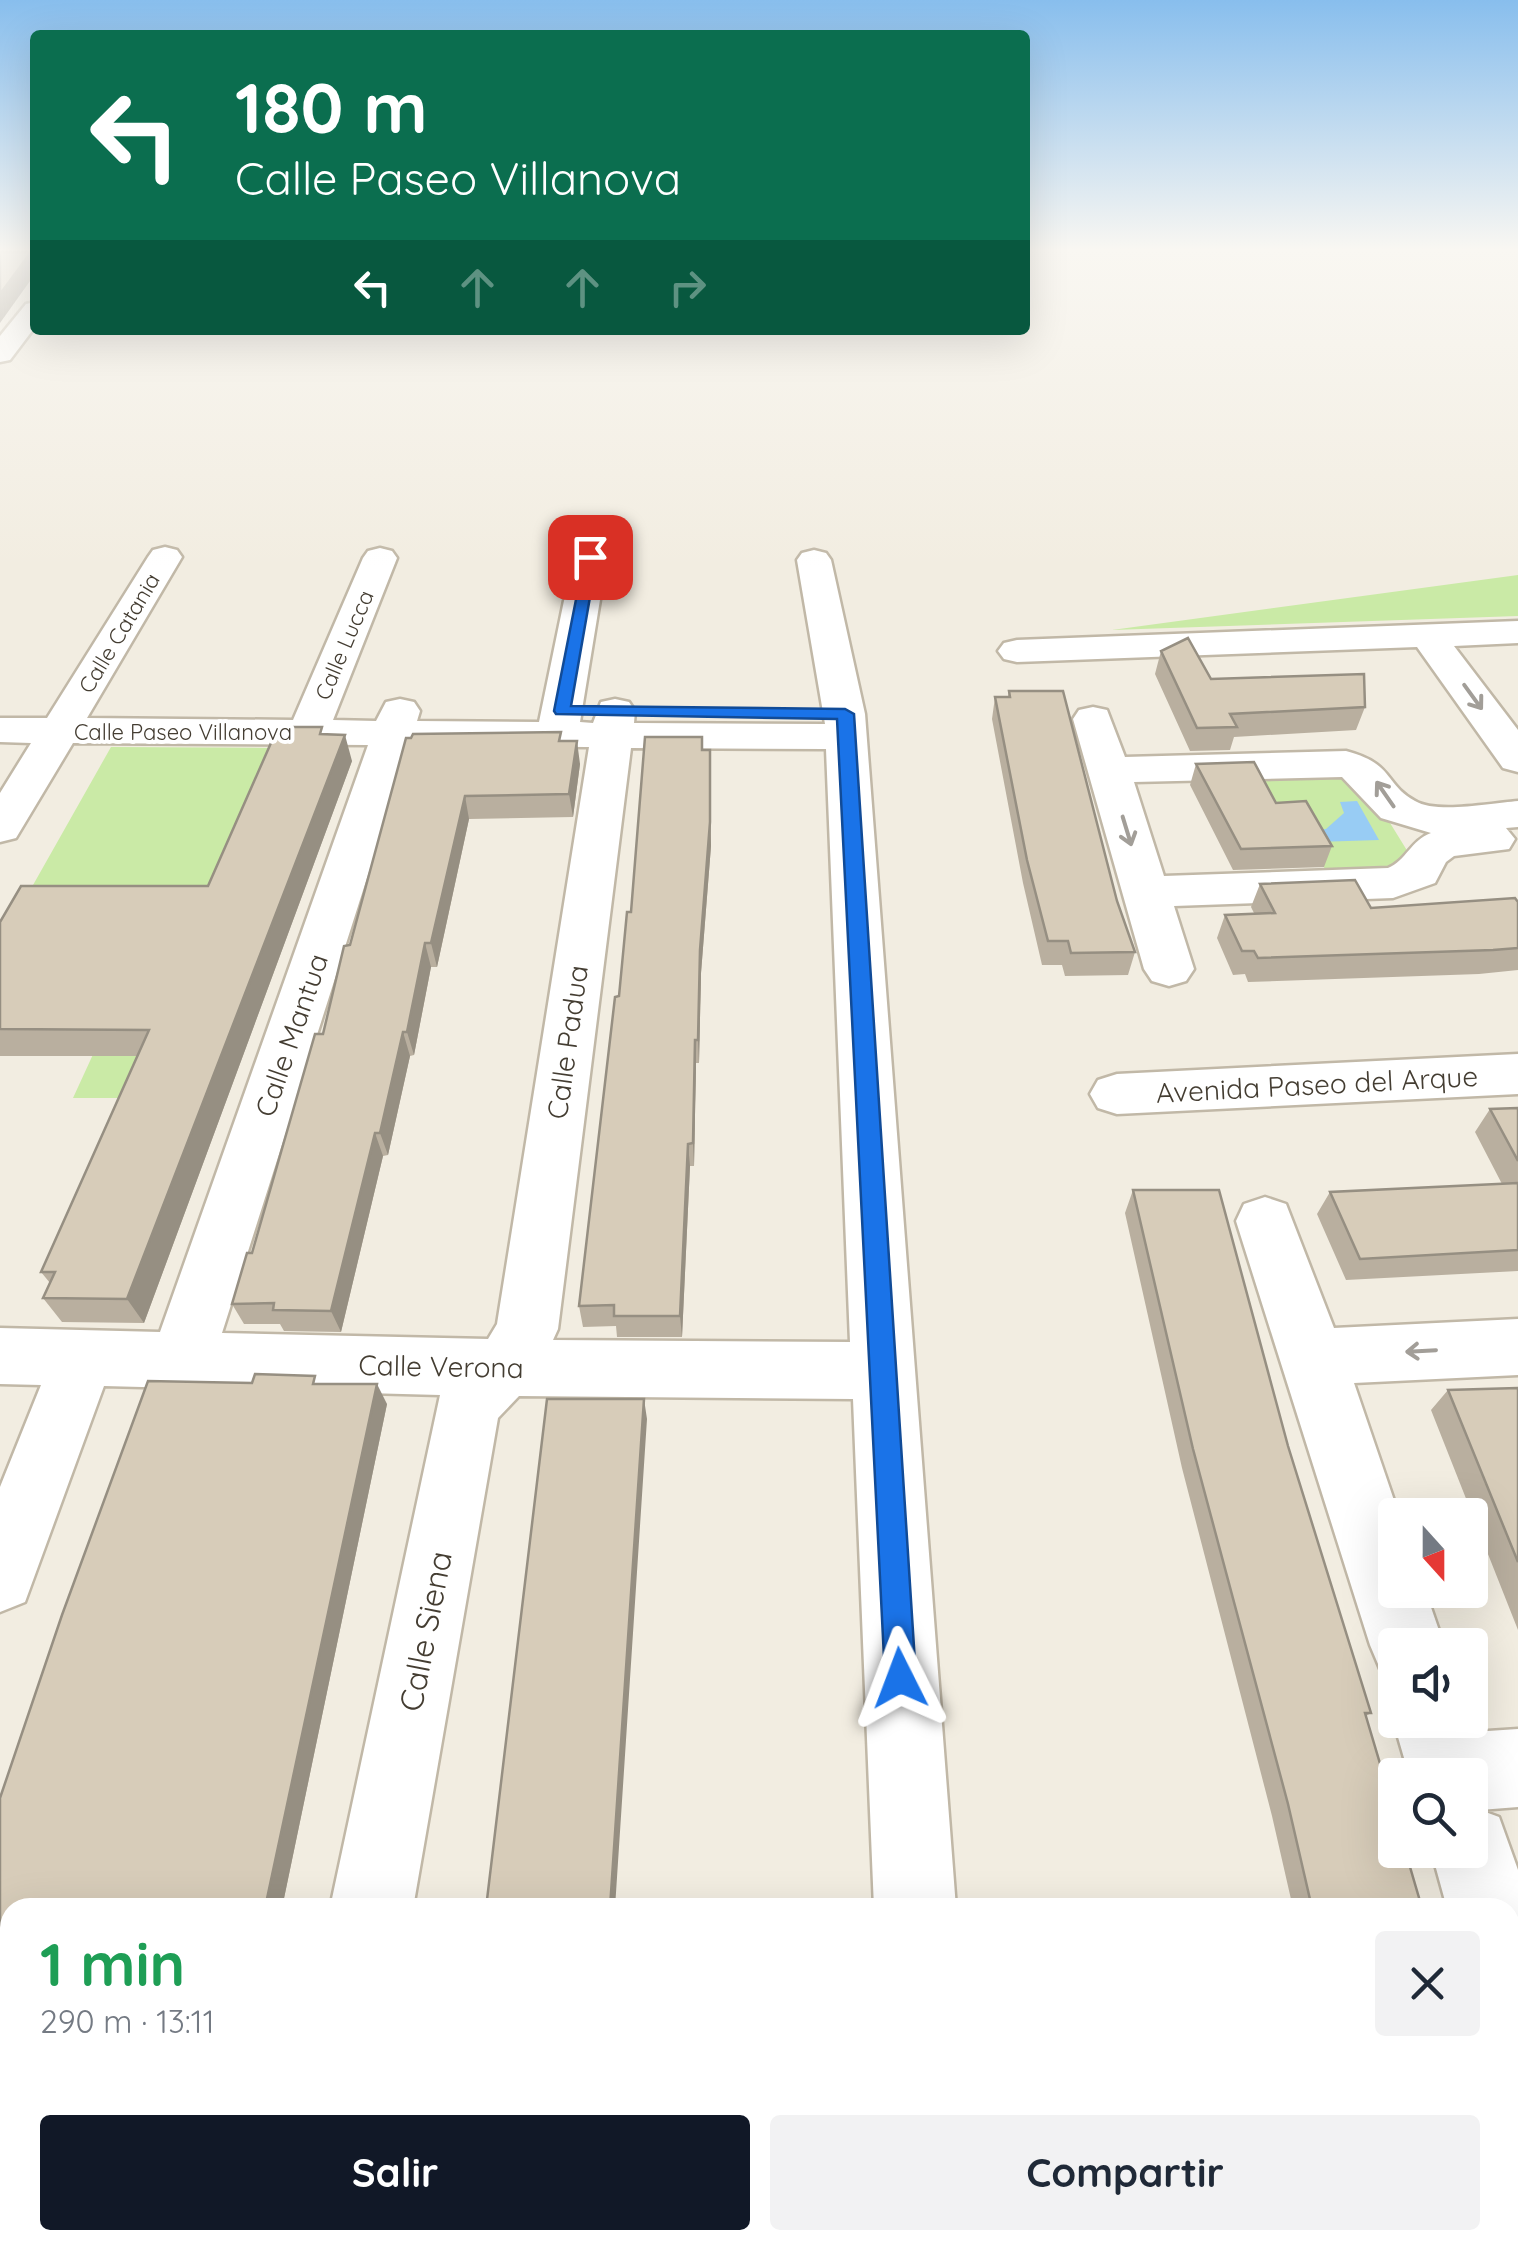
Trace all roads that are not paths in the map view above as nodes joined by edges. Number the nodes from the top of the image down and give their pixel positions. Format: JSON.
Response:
{"nodes":[{"id":1,"x":165,"y":557,"type":"dead end"},
{"id":2,"x":590,"y":557,"type":"dead end"},
{"id":3,"x":380,"y":558,"type":"dead end"},
{"id":4,"x":814,"y":560,"type":"dead end"},
{"id":5,"x":1518,"y":632,"type":"edge"},
{"id":6,"x":1447,"y":634,"type":"junction"},
{"id":7,"x":1016,"y":650,"type":"dead end"},
{"id":8,"x":1518,"y":702,"type":"edge"},
{"id":9,"x":0,"y":708,"type":"edge"},
{"id":10,"x":1092,"y":719,"type":"dead end"},
{"id":11,"x":67,"y":720,"type":"junction"},
{"id":12,"x":313,"y":721,"type":"junction"},
{"id":13,"x":396,"y":722,"type":"junction"},
{"id":14,"x":560,"y":723,"type":"junction"},
{"id":15,"x":612,"y":723,"type":"junction"},
{"id":16,"x":846,"y":725,"type":"junction"},
{"id":17,"x":0,"y":730,"type":"edge"},
{"id":18,"x":1518,"y":759,"type":"edge"},
{"id":19,"x":1108,"y":770,"type":"junction"},
{"id":20,"x":1518,"y":814,"type":"edge"},
{"id":21,"x":0,"y":828,"type":"edge"},
{"id":22,"x":1518,"y":838,"type":"edge"},
{"id":23,"x":1146,"y":892,"type":"junction"},
{"id":24,"x":1168,"y":969,"type":"dead end"},
{"id":25,"x":1518,"y":1074,"type":"edge"},
{"id":26,"x":1117,"y":1094,"type":"dead end"},
{"id":27,"x":1265,"y":1220,"type":"dead end"},
{"id":28,"x":1518,"y":1347,"type":"edge"},
{"id":29,"x":0,"y":1356,"type":"edge"},
{"id":30,"x":1314,"y":1356,"type":"junction"},
{"id":31,"x":83,"y":1358,"type":"junction"},
{"id":32,"x":182,"y":1360,"type":"junction"},
{"id":33,"x":505,"y":1368,"type":"junction"},
{"id":34,"x":882,"y":1371,"type":"junction"},
{"id":35,"x":0,"y":1577,"type":"edge"},
{"id":36,"x":1401,"y":1628,"type":"edge"},
{"id":37,"x":1481,"y":1868,"type":"edge"},
{"id":38,"x":374,"y":1898,"type":"edge"},
{"id":39,"x":914,"y":1898,"type":"edge"},
{"id":40,"x":1487,"y":1898,"type":"edge"}],
"edges":[{"from":1,"to":11,"type":"street","name":"Calle Catania"},
{"from":2,"to":14,"type":"street"},
{"from":3,"to":12,"type":"street","name":"Calle Lucca"},
{"from":4,"to":16,"type":"street"},
{"from":5,"to":6,"type":"street"},
{"from":6,"to":7,"type":"street"},
{"from":6,"to":8,"type":"street"},
{"from":6,"to":18,"type":"street","one_way":true},
{"from":9,"to":11,"type":"street","name":"Calle Paseo Villanova"},
{"from":10,"to":19,"type":"street"},
{"from":11,"to":12,"type":"street","name":"Calle Paseo Villanova"},
{"from":11,"to":17,"type":"street","name":"Calle Paseo Villanova"},
{"from":11,"to":21,"type":"street","name":"Calle Catania"},
{"from":12,"to":13,"type":"street","name":"Calle Paseo Villanova"},
{"from":13,"to":14,"type":"street","name":"Calle Paseo Villanova"},
{"from":13,"to":32,"type":"street","name":"Calle Mantua"},
{"from":14,"to":15,"type":"street","name":"Calle Paseo Villanova"},
{"from":15,"to":16,"type":"street","name":"Calle Paseo Villanova"},
{"from":15,"to":33,"type":"street","name":"Calle Padua"},
{"from":16,"to":34,"type":"street"},
{"from":20,"to":19,"type":"street","one_way":true},
{"from":19,"to":23,"type":"street","one_way":true},
{"from":22,"to":23,"type":"street"},
{"from":23,"to":24,"type":"street"},
{"from":25,"to":26,"type":"street","name":"Avenida Paseo del Arque"},
{"from":27,"to":30,"type":"street"},
{"from":28,"to":30,"type":"street","one_way":true},
{"from":29,"to":31,"type":"street","name":"Calle Verona"},
{"from":30,"to":36,"type":"street"},
{"from":31,"to":32,"type":"street","name":"Calle Verona"},
{"from":31,"to":35,"type":"street"},
{"from":32,"to":33,"type":"street","name":"Calle Verona"},
{"from":33,"to":34,"type":"street","name":"Calle Verona"},
{"from":33,"to":38,"type":"street","name":"Calle Siena"},
{"from":34,"to":39,"type":"street"},
{"from":37,"to":40,"type":"street"}]}
